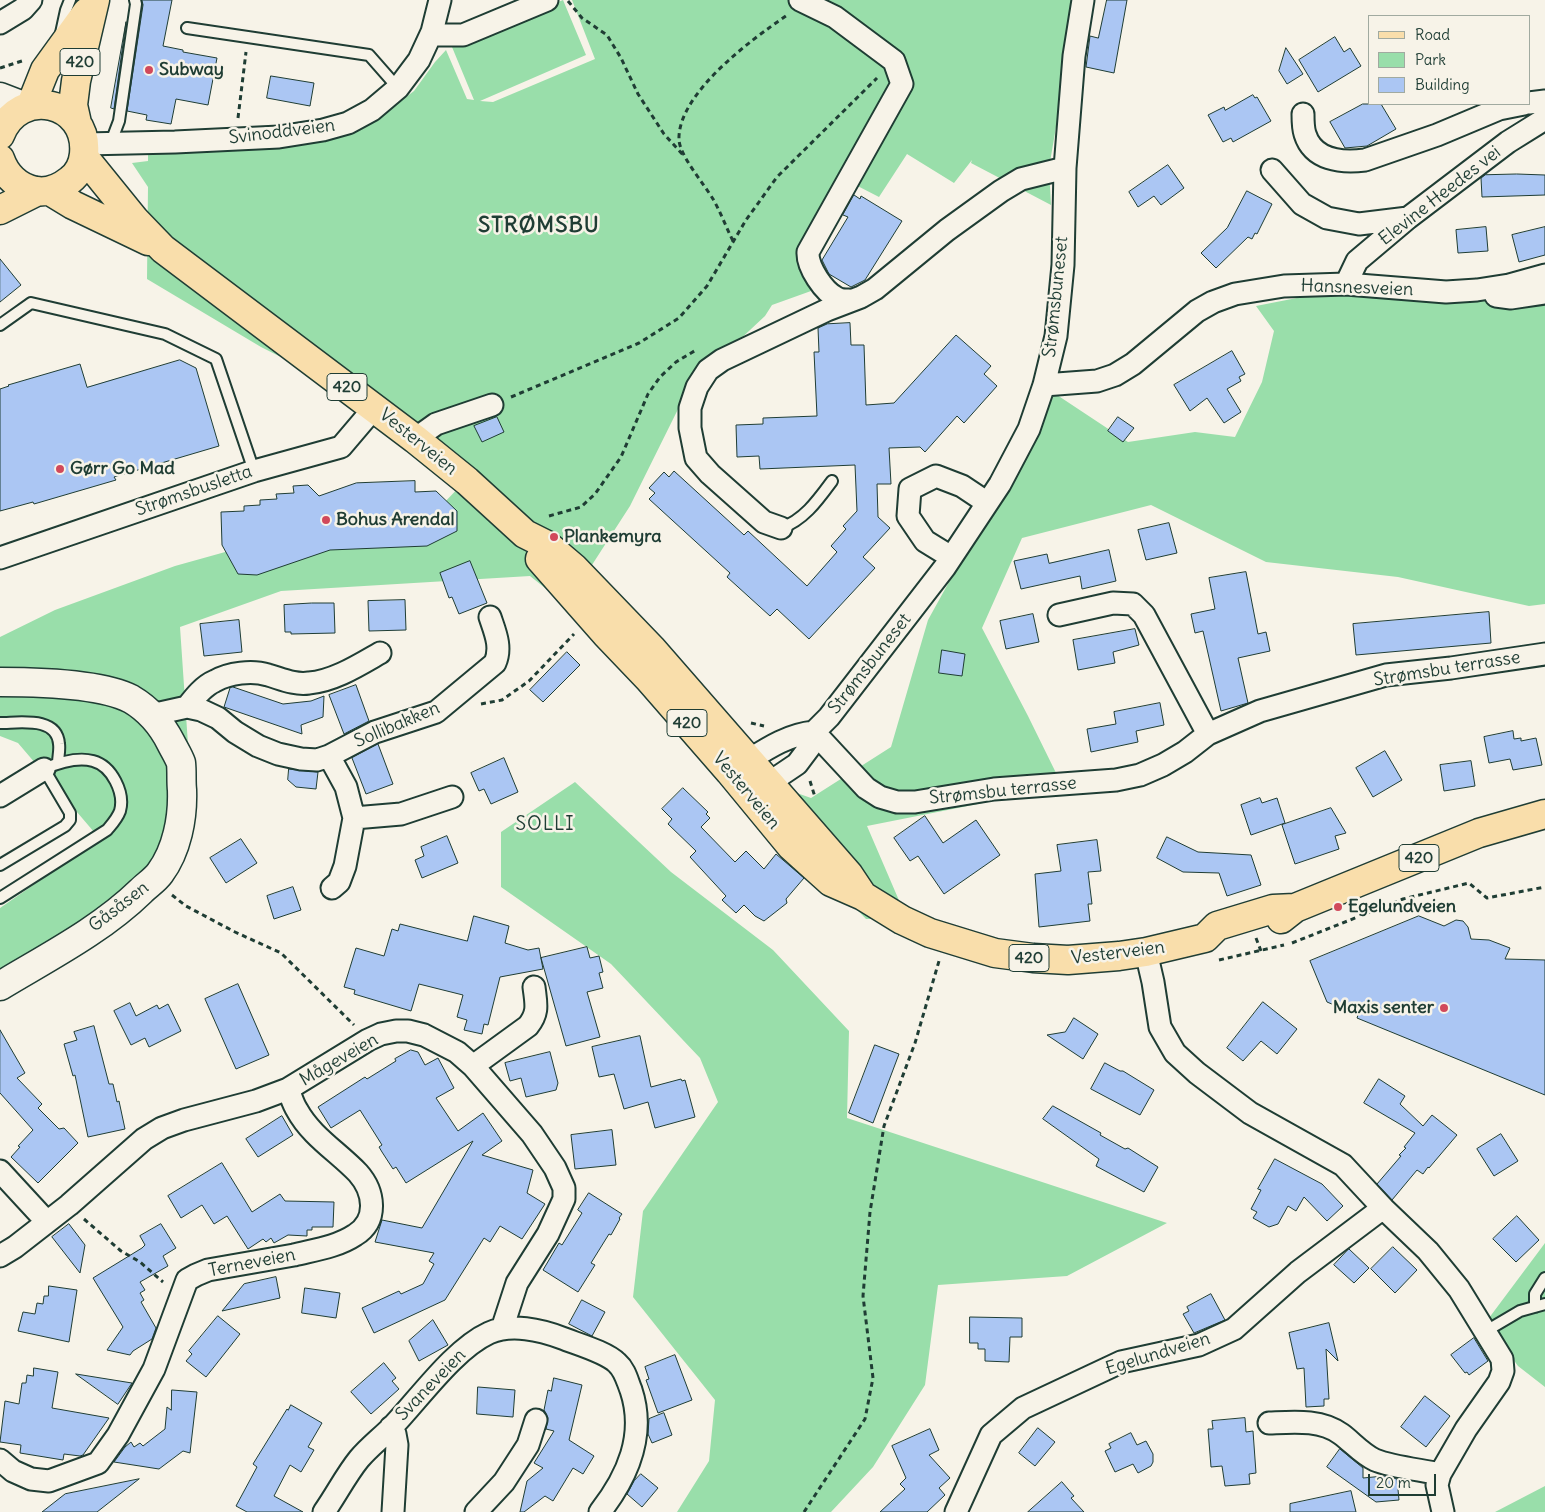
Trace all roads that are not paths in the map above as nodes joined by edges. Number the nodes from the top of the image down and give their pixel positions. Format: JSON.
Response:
{"nodes":[{"id":1,"x":31,"y":0,"type":"edge"},
{"id":2,"x":135,"y":0,"type":"edge"},
{"id":3,"x":440,"y":0,"type":"edge"},
{"id":4,"x":547,"y":0,"type":"edge"},
{"id":5,"x":1083,"y":0,"type":"edge"},
{"id":6,"x":86,"y":1,"type":"edge"},
{"id":7,"x":803,"y":2,"type":"edge"},
{"id":8,"x":0,"y":22,"type":"edge"},
{"id":9,"x":187,"y":28,"type":"dead end"},
{"id":10,"x":432,"y":32,"type":"junction"},
{"id":11,"x":398,"y":88,"type":"junction"},
{"id":12,"x":0,"y":97,"type":"edge"},
{"id":13,"x":1545,"y":101,"type":"edge"},
{"id":14,"x":1530,"y":103,"type":"edge"},
{"id":15,"x":1519,"y":105,"type":"edge"},
{"id":16,"x":28,"y":106,"type":"junction"},
{"id":17,"x":1302,"y":114,"type":"dead end"},
{"id":18,"x":1545,"y":119,"type":"edge"},
{"id":19,"x":0,"y":136,"type":"edge"},
{"id":20,"x":89,"y":142,"type":"junction"},
{"id":21,"x":0,"y":159,"type":"edge"},
{"id":22,"x":1065,"y":168,"type":"junction"},
{"id":23,"x":1272,"y":170,"type":"dead end"},
{"id":24,"x":44,"y":191,"type":"junction"},
{"id":25,"x":0,"y":210,"type":"edge"},
{"id":26,"x":1408,"y":218,"type":"junction"},
{"id":27,"x":163,"y":249,"type":"junction"},
{"id":28,"x":1545,"y":275,"type":"edge"},
{"id":29,"x":1346,"y":284,"type":"junction"},
{"id":30,"x":1477,"y":290,"type":"junction"},
{"id":31,"x":1545,"y":293,"type":"edge"},
{"id":32,"x":849,"y":300,"type":"junction"},
{"id":33,"x":0,"y":325,"type":"edge"},
{"id":34,"x":1044,"y":385,"type":"junction"},
{"id":35,"x":492,"y":405,"type":"road end"},
{"id":36,"x":375,"y":407,"type":"junction"},
{"id":37,"x":415,"y":438,"type":"junction"},
{"id":38,"x":254,"y":471,"type":"junction"},
{"id":39,"x":832,"y":482,"type":"dead end"},
{"id":40,"x":986,"y":502,"type":"junction"},
{"id":41,"x":781,"y":528,"type":"joint"},
{"id":42,"x":951,"y":557,"type":"junction"},
{"id":43,"x":0,"y":558,"type":"edge"},
{"id":44,"x":1059,"y":615,"type":"dead end"},
{"id":45,"x":490,"y":617,"type":"dead end"},
{"id":46,"x":380,"y":653,"type":"dead end"},
{"id":47,"x":1545,"y":654,"type":"edge"},
{"id":48,"x":0,"y":682,"type":"edge"},
{"id":49,"x":187,"y":707,"type":"junction"},
{"id":50,"x":153,"y":717,"type":"junction"},
{"id":51,"x":0,"y":722,"type":"edge"},
{"id":52,"x":814,"y":732,"type":"junction"},
{"id":53,"x":1208,"y":734,"type":"junction"},
{"id":54,"x":329,"y":756,"type":"junction"},
{"id":55,"x":51,"y":766,"type":"junction"},
{"id":56,"x":739,"y":766,"type":"junction"},
{"id":57,"x":759,"y":789,"type":"junction"},
{"id":58,"x":0,"y":796,"type":"edge"},
{"id":59,"x":452,"y":797,"type":"dead end"},
{"id":60,"x":1545,"y":814,"type":"edge"},
{"id":61,"x":354,"y":818,"type":"junction"},
{"id":62,"x":0,"y":865,"type":"edge"},
{"id":63,"x":332,"y":888,"type":"dead end"},
{"id":64,"x":0,"y":898,"type":"edge"},
{"id":65,"x":1146,"y":952,"type":"junction"},
{"id":66,"x":0,"y":986,"type":"edge"},
{"id":67,"x":534,"y":987,"type":"dead end"},
{"id":68,"x":473,"y":1066,"type":"junction"},
{"id":69,"x":288,"y":1089,"type":"junction"},
{"id":70,"x":0,"y":1171,"type":"edge"},
{"id":71,"x":1383,"y":1208,"type":"junction"},
{"id":72,"x":47,"y":1222,"type":"junction"},
{"id":73,"x":0,"y":1256,"type":"edge"},
{"id":74,"x":1545,"y":1278,"type":"edge"},
{"id":75,"x":1540,"y":1305,"type":"edge"},
{"id":76,"x":503,"y":1329,"type":"junction"},
{"id":77,"x":1486,"y":1330,"type":"junction"},
{"id":78,"x":536,"y":1420,"type":"dead end"},
{"id":79,"x":1269,"y":1423,"type":"dead end"},
{"id":80,"x":391,"y":1427,"type":"junction"},
{"id":81,"x":0,"y":1460,"type":"edge"},
{"id":82,"x":1440,"y":1474,"type":"junction"},
{"id":83,"x":1444,"y":1511,"type":"edge"},
{"id":84,"x":324,"y":1512,"type":"edge"},
{"id":85,"x":393,"y":1512,"type":"edge"},
{"id":86,"x":476,"y":1512,"type":"edge"},
{"id":87,"x":600,"y":1512,"type":"edge"},
{"id":88,"x":956,"y":1512,"type":"edge"}],
"edges":[{"from":1,"to":8,"type":"street"},
{"from":2,"to":20,"type":"lane"},
{"from":3,"to":10,"type":"street","name":"Svinoddveien"},
{"from":4,"to":10,"type":"street"},
{"from":5,"to":22,"type":"street","name":"Strømsbuneset"},
{"from":6,"to":16,"type":"main road","number":"420"},
{"from":6,"to":20,"type":"main road","number":"420"},
{"from":7,"to":32,"type":"street"},
{"from":9,"to":11,"type":"lane"},
{"from":10,"to":11,"type":"street","name":"Svinoddveien"},
{"from":11,"to":20,"type":"street","name":"Svinoddveien"},
{"from":12,"to":16,"type":"street"},
{"from":13,"to":14,"type":"street"},
{"from":15,"to":17,"type":"street"},
{"from":16,"to":19,"type":"main road"},
{"from":16,"to":20,"type":"main road","number":"420"},
{"from":18,"to":26,"type":"street","name":"Elevine Heedes vei"},
{"from":20,"to":24,"type":"main road"},
{"from":20,"to":27,"type":"main road","name":"Vesterveien","number":"420"},
{"from":21,"to":24,"type":"main road","number":"420"},
{"from":22,"to":32,"type":"street"},
{"from":22,"to":34,"type":"street","name":"Strømsbuneset"},
{"from":23,"to":26,"type":"street"},
{"from":24,"to":25,"type":"main road"},
{"from":24,"to":27,"type":"main road","name":"Vesterveien","number":"420"},
{"from":26,"to":29,"type":"street","name":"Elevine Heedes vei"},
{"from":27,"to":36,"type":"main road","name":"Vesterveien","number":"420"},
{"from":28,"to":30,"type":"street","name":"Hansnesveien"},
{"from":29,"to":30,"type":"street","name":"Hansnesveien"},
{"from":29,"to":34,"type":"street","name":"Hansnesveien"},
{"from":30,"to":31,"type":"street"},
{"from":32,"to":41,"type":"street"},
{"from":33,"to":38,"type":"lane"},
{"from":34,"to":40,"type":"street","name":"Strømsbuneset"},
{"from":35,"to":37,"type":"street"},
{"from":36,"to":37,"type":"main road","name":"Vesterveien","number":"420"},
{"from":36,"to":38,"type":"street","name":"Strømsbusletta"},
{"from":37,"to":56,"type":"main road","name":"Vesterveien","number":"420"},
{"from":38,"to":43,"type":"street","name":"Strømsbusletta"},
{"from":39,"to":41,"type":"lane"},
{"from":40,"to":42,"type":"street","name":"Strømsbuneset"},
{"from":40,"to":42,"type":"street"},
{"from":42,"to":52,"type":"street","name":"Strømsbuneset"},
{"from":44,"to":53,"type":"street"},
{"from":45,"to":54,"type":"street","name":"Sollibakken"},
{"from":46,"to":49,"type":"street"},
{"from":47,"to":53,"type":"street","name":"Strømsbu terrasse"},
{"from":48,"to":50,"type":"street","name":"Gåsåsen"},
{"from":49,"to":50,"type":"street"},
{"from":49,"to":54,"type":"street","name":"Sollibakken"},
{"from":50,"to":66,"type":"street","name":"Gåsåsen"},
{"from":51,"to":55,"type":"lane"},
{"from":52,"to":53,"type":"street","name":"Strømsbu terrasse"},
{"from":52,"to":56,"type":"street"},
{"from":52,"to":57,"type":"street","name":"Strømsbuneset"},
{"from":54,"to":61,"type":"street"},
{"from":55,"to":58,"type":"street"},
{"from":55,"to":62,"type":"lane"},
{"from":55,"to":64,"type":"lane"},
{"from":56,"to":57,"type":"main road","name":"Vesterveien","number":"420"},
{"from":57,"to":65,"type":"main road","name":"Vesterveien","number":"420"},
{"from":59,"to":61,"type":"street"},
{"from":60,"to":65,"type":"main road","name":"Vesterveien","number":"420"},
{"from":61,"to":63,"type":"street"},
{"from":65,"to":71,"type":"street"},
{"from":67,"to":68,"type":"street"},
{"from":68,"to":69,"type":"street","name":"Mågeveien"},
{"from":68,"to":76,"type":"street","name":"Mågeveien"},
{"from":69,"to":72,"type":"street","name":"Mågeveien"},
{"from":69,"to":81,"type":"street","name":"Terneveien"},
{"from":70,"to":72,"type":"street"},
{"from":71,"to":77,"type":"street"},
{"from":71,"to":88,"type":"street","name":"Egelundveien"},
{"from":72,"to":73,"type":"street","name":"Mågeveien"},
{"from":74,"to":75,"type":"lane"},
{"from":75,"to":77,"type":"lane"},
{"from":76,"to":80,"type":"street","name":"Svaneveien"},
{"from":76,"to":87,"type":"street","name":"Svaneveien"},
{"from":77,"to":82,"type":"street"},
{"from":78,"to":86,"type":"street"},
{"from":79,"to":82,"type":"street"},
{"from":80,"to":84,"type":"street","name":"Svaneveien"},
{"from":80,"to":85,"type":"street"},
{"from":82,"to":83,"type":"street"}]}
